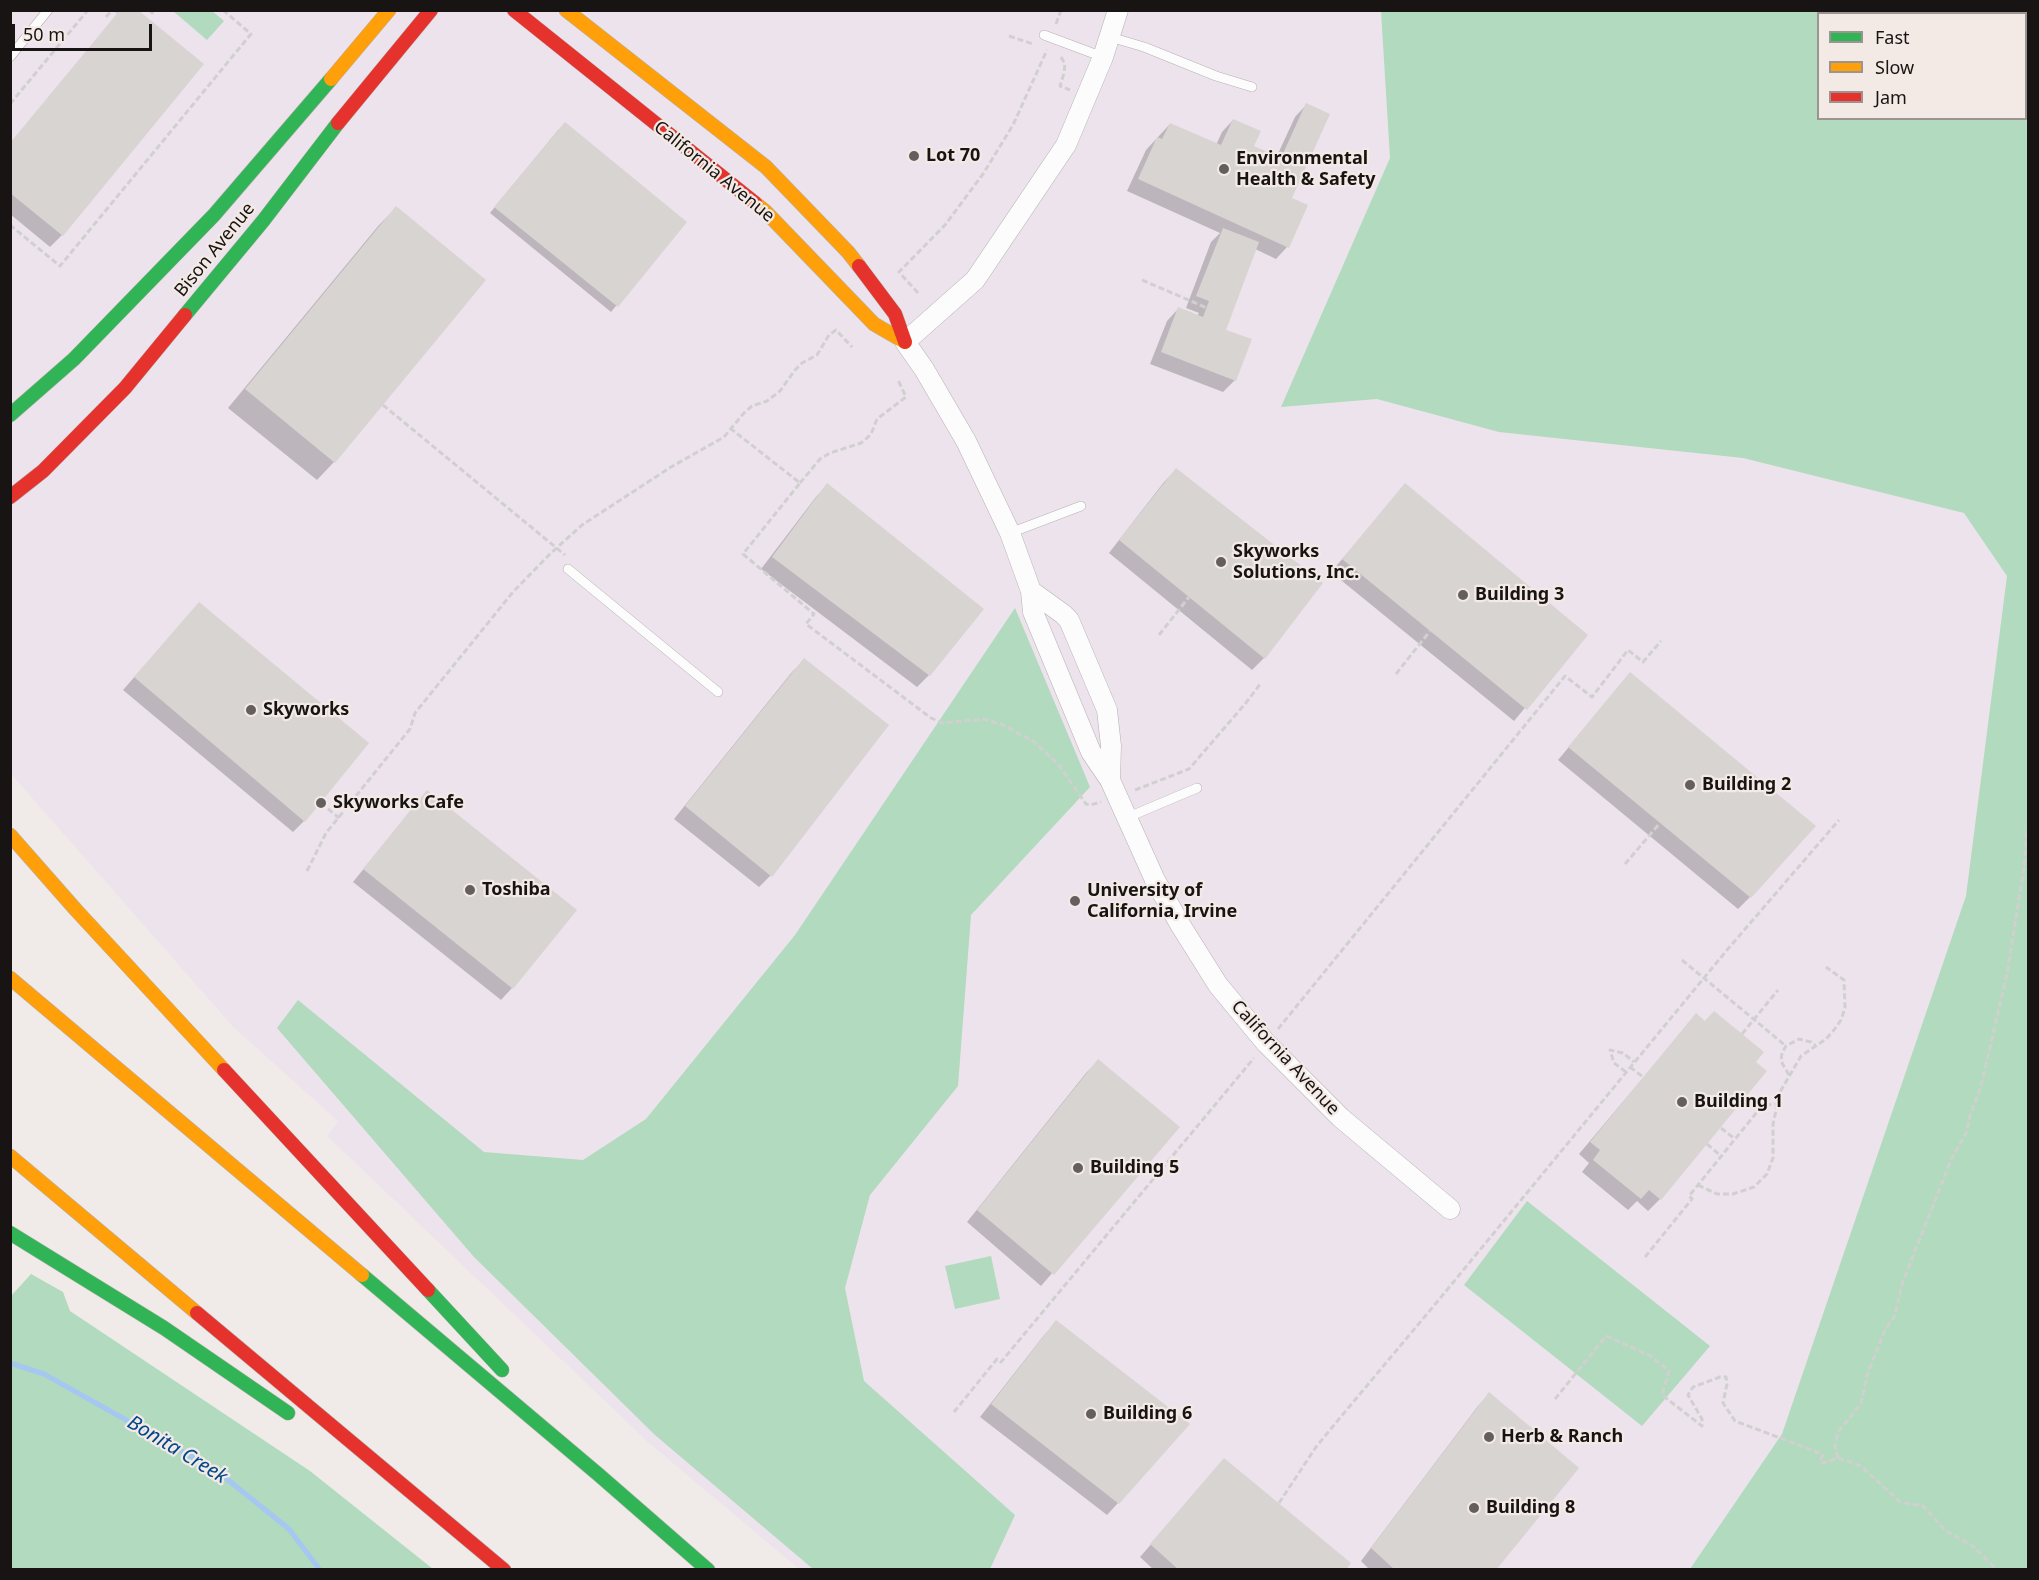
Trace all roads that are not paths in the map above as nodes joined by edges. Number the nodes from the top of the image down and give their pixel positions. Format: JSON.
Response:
{"nodes":[{"id":1,"x":48,"y":10,"type":"edge"},
{"id":2,"x":388,"y":10,"type":"edge"},
{"id":3,"x":431,"y":10,"type":"edge"},
{"id":4,"x":514,"y":10,"type":"edge"},
{"id":5,"x":566,"y":10,"type":"edge"},
{"id":6,"x":1118,"y":10,"type":"edge"},
{"id":7,"x":1047,"y":37,"type":"road end"},
{"id":8,"x":1110,"y":37,"type":"junction"},
{"id":9,"x":10,"y":57,"type":"edge"},
{"id":10,"x":1103,"y":57,"type":"junction"},
{"id":11,"x":1252,"y":87,"type":"dead end"},
{"id":12,"x":905,"y":342,"type":"junction"},
{"id":13,"x":10,"y":414,"type":"edge"},
{"id":14,"x":10,"y":497,"type":"edge"},
{"id":15,"x":1081,"y":506,"type":"dead end"},
{"id":16,"x":1010,"y":533,"type":"junction"},
{"id":17,"x":568,"y":569,"type":"dead end"},
{"id":18,"x":1031,"y":591,"type":"junction"},
{"id":19,"x":718,"y":692,"type":"dead end"},
{"id":20,"x":1114,"y":788,"type":"junction"},
{"id":21,"x":1197,"y":788,"type":"dead end"},
{"id":22,"x":1126,"y":818,"type":"junction"},
{"id":23,"x":10,"y":835,"type":"edge"},
{"id":24,"x":10,"y":978,"type":"edge"},
{"id":25,"x":10,"y":1156,"type":"edge"},
{"id":26,"x":1450,"y":1209,"type":"dead end"},
{"id":27,"x":10,"y":1233,"type":"edge"},
{"id":28,"x":511,"y":1379,"type":"dead end"},
{"id":29,"x":527,"y":1397,"type":"dead end"},
{"id":30,"x":301,"y":1422,"type":"dead end"},
{"id":31,"x":330,"y":1443,"type":"dead end"},
{"id":32,"x":599,"y":1475,"type":"junction"},
{"id":33,"x":457,"y":1530,"type":"junction"},
{"id":34,"x":504,"y":1569,"type":"edge"},
{"id":35,"x":708,"y":1569,"type":"edge"}],
"edges":[{"from":1,"to":9,"type":"lane"},
{"from":2,"to":13,"type":"main road","name":"Bison Avenue"},
{"from":3,"to":14,"type":"main road","name":"Bison Avenue"},
{"from":4,"to":12,"type":"main road","name":"California Avenue"},
{"from":5,"to":12,"type":"main road","name":"California Avenue"},
{"from":6,"to":8,"type":"street"},
{"from":7,"to":10,"type":"lane"},
{"from":8,"to":10,"type":"street"},
{"from":8,"to":11,"type":"lane"},
{"from":10,"to":12,"type":"street"},
{"from":12,"to":16,"type":"street","name":"California Avenue"},
{"from":15,"to":16,"type":"lane"},
{"from":16,"to":18,"type":"street","name":"California Avenue"},
{"from":17,"to":19,"type":"lane"},
{"from":18,"to":20,"type":"street","name":"California Avenue"},
{"from":18,"to":20,"type":"street","name":"California Avenue"},
{"from":20,"to":22,"type":"street","name":"California Avenue"},
{"from":21,"to":22,"type":"lane"},
{"from":22,"to":26,"type":"street","name":"California Avenue"},
{"from":23,"to":28,"type":"main road"},
{"from":24,"to":32,"type":"main road"},
{"from":25,"to":33,"type":"main road"},
{"from":27,"to":30,"type":"main road"},
{"from":29,"to":32,"type":"main road"},
{"from":31,"to":33,"type":"main road"},
{"from":32,"to":35,"type":"main road"},
{"from":33,"to":34,"type":"main road"}]}
